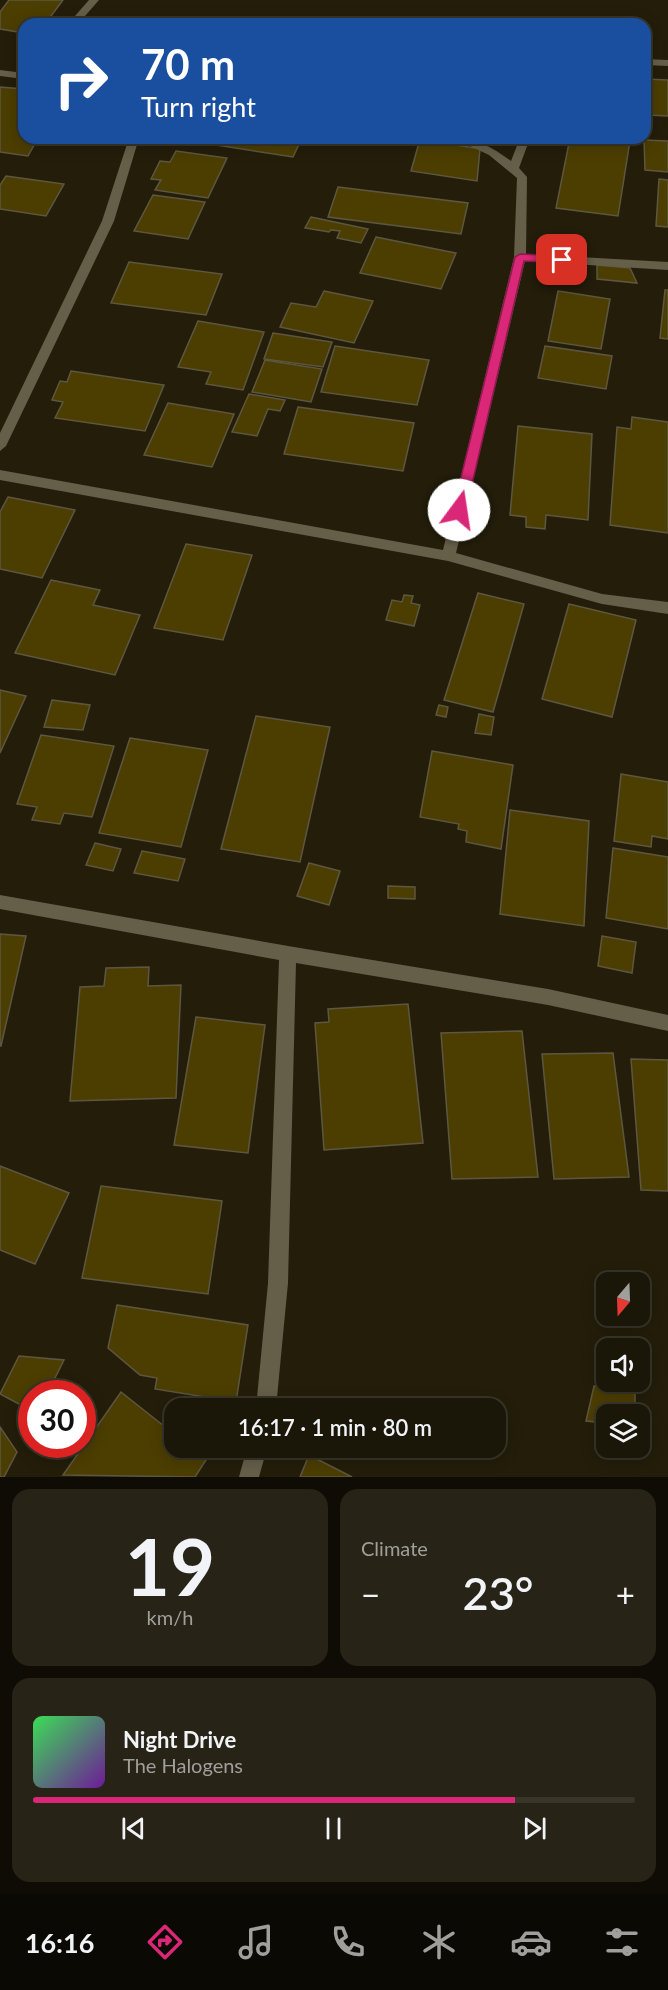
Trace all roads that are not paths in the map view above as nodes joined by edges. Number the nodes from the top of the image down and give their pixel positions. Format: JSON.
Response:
{"nodes":[{"id":1,"x":94,"y":0,"type":"edge"},
{"id":2,"x":78,"y":18,"type":"edge"},
{"id":3,"x":651,"y":62,"type":"edge"},
{"id":4,"x":668,"y":63,"type":"edge"},
{"id":5,"x":0,"y":73,"type":"edge"},
{"id":6,"x":18,"y":75,"type":"edge"},
{"id":7,"x":132,"y":144,"type":"edge"},
{"id":8,"x":476,"y":144,"type":"edge"},
{"id":9,"x":523,"y":144,"type":"edge"},
{"id":10,"x":513,"y":169,"type":"junction"},
{"id":11,"x":520,"y":257,"type":"junction"},
{"id":12,"x":668,"y":266,"type":"edge"},
{"id":13,"x":0,"y":446,"type":"edge"},
{"id":14,"x":0,"y":475,"type":"edge"},
{"id":15,"x":448,"y":556,"type":"junction"},
{"id":16,"x":668,"y":608,"type":"edge"},
{"id":17,"x":0,"y":902,"type":"edge"},
{"id":18,"x":288,"y":954,"type":"junction"},
{"id":19,"x":668,"y":1023,"type":"edge"},
{"id":20,"x":267,"y":1398,"type":"edge"},
{"id":21,"x":254,"y":1458,"type":"edge"},
{"id":22,"x":249,"y":1477,"type":"edge"}],
"edges":[{"from":1,"to":2,"type":"street"},
{"from":3,"to":4,"type":"street"},
{"from":5,"to":6,"type":"street"},
{"from":7,"to":13,"type":"street"},
{"from":8,"to":10,"type":"street"},
{"from":9,"to":10,"type":"street"},
{"from":10,"to":11,"type":"street"},
{"from":11,"to":12,"type":"street"},
{"from":11,"to":15,"type":"street"},
{"from":14,"to":15,"type":"street"},
{"from":15,"to":16,"type":"street"},
{"from":17,"to":18,"type":"street"},
{"from":18,"to":19,"type":"street"},
{"from":18,"to":20,"type":"street"},
{"from":21,"to":22,"type":"street"}]}
